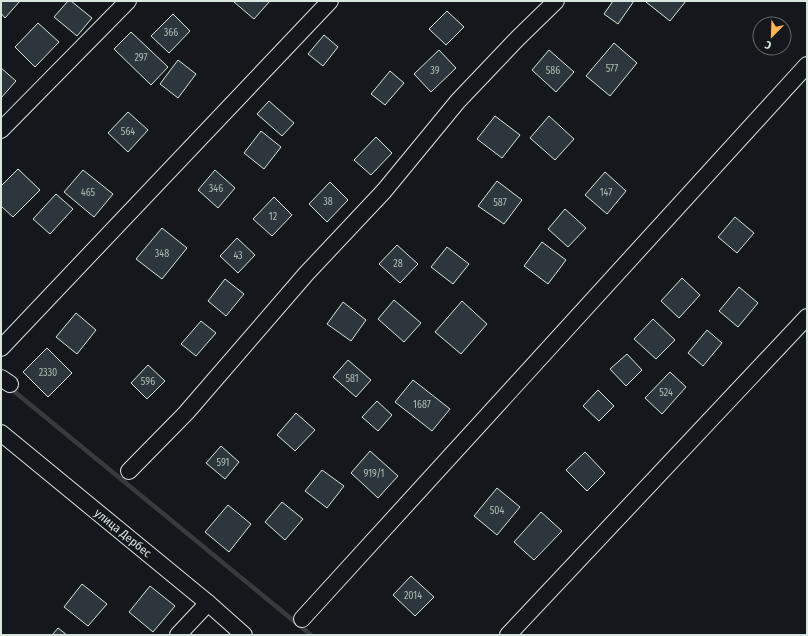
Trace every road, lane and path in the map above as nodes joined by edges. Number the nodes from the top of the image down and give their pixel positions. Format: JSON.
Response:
{"nodes":[{"id":1,"x":128,"y":1,"type":"edge"},
{"id":2,"x":330,"y":1,"type":"edge"},
{"id":3,"x":556,"y":1,"type":"edge"},
{"id":4,"x":807,"y":65,"type":"edge"},
{"id":5,"x":1,"y":130,"type":"edge"},
{"id":6,"x":807,"y":317,"type":"edge"},
{"id":7,"x":1,"y":348,"type":"edge"},
{"id":8,"x":1,"y":433,"type":"edge"},
{"id":9,"x":129,"y":471,"type":"dead end"},
{"id":10,"x":208,"y":603,"type":"junction"},
{"id":11,"x":302,"y":619,"type":"dead end"},
{"id":12,"x":178,"y":635,"type":"edge"},
{"id":13,"x":244,"y":635,"type":"edge"},
{"id":14,"x":508,"y":635,"type":"edge"}],
"edges":[{"from":1,"to":5,"type":"street"},
{"from":2,"to":7,"type":"street"},
{"from":3,"to":9,"type":"street"},
{"from":4,"to":11,"type":"street"},
{"from":6,"to":14,"type":"street"},
{"from":8,"to":10,"type":"street","name":"улица Дербес"},
{"from":10,"to":12,"type":"street"},
{"from":10,"to":13,"type":"street","name":"улица Дербес"}]}
